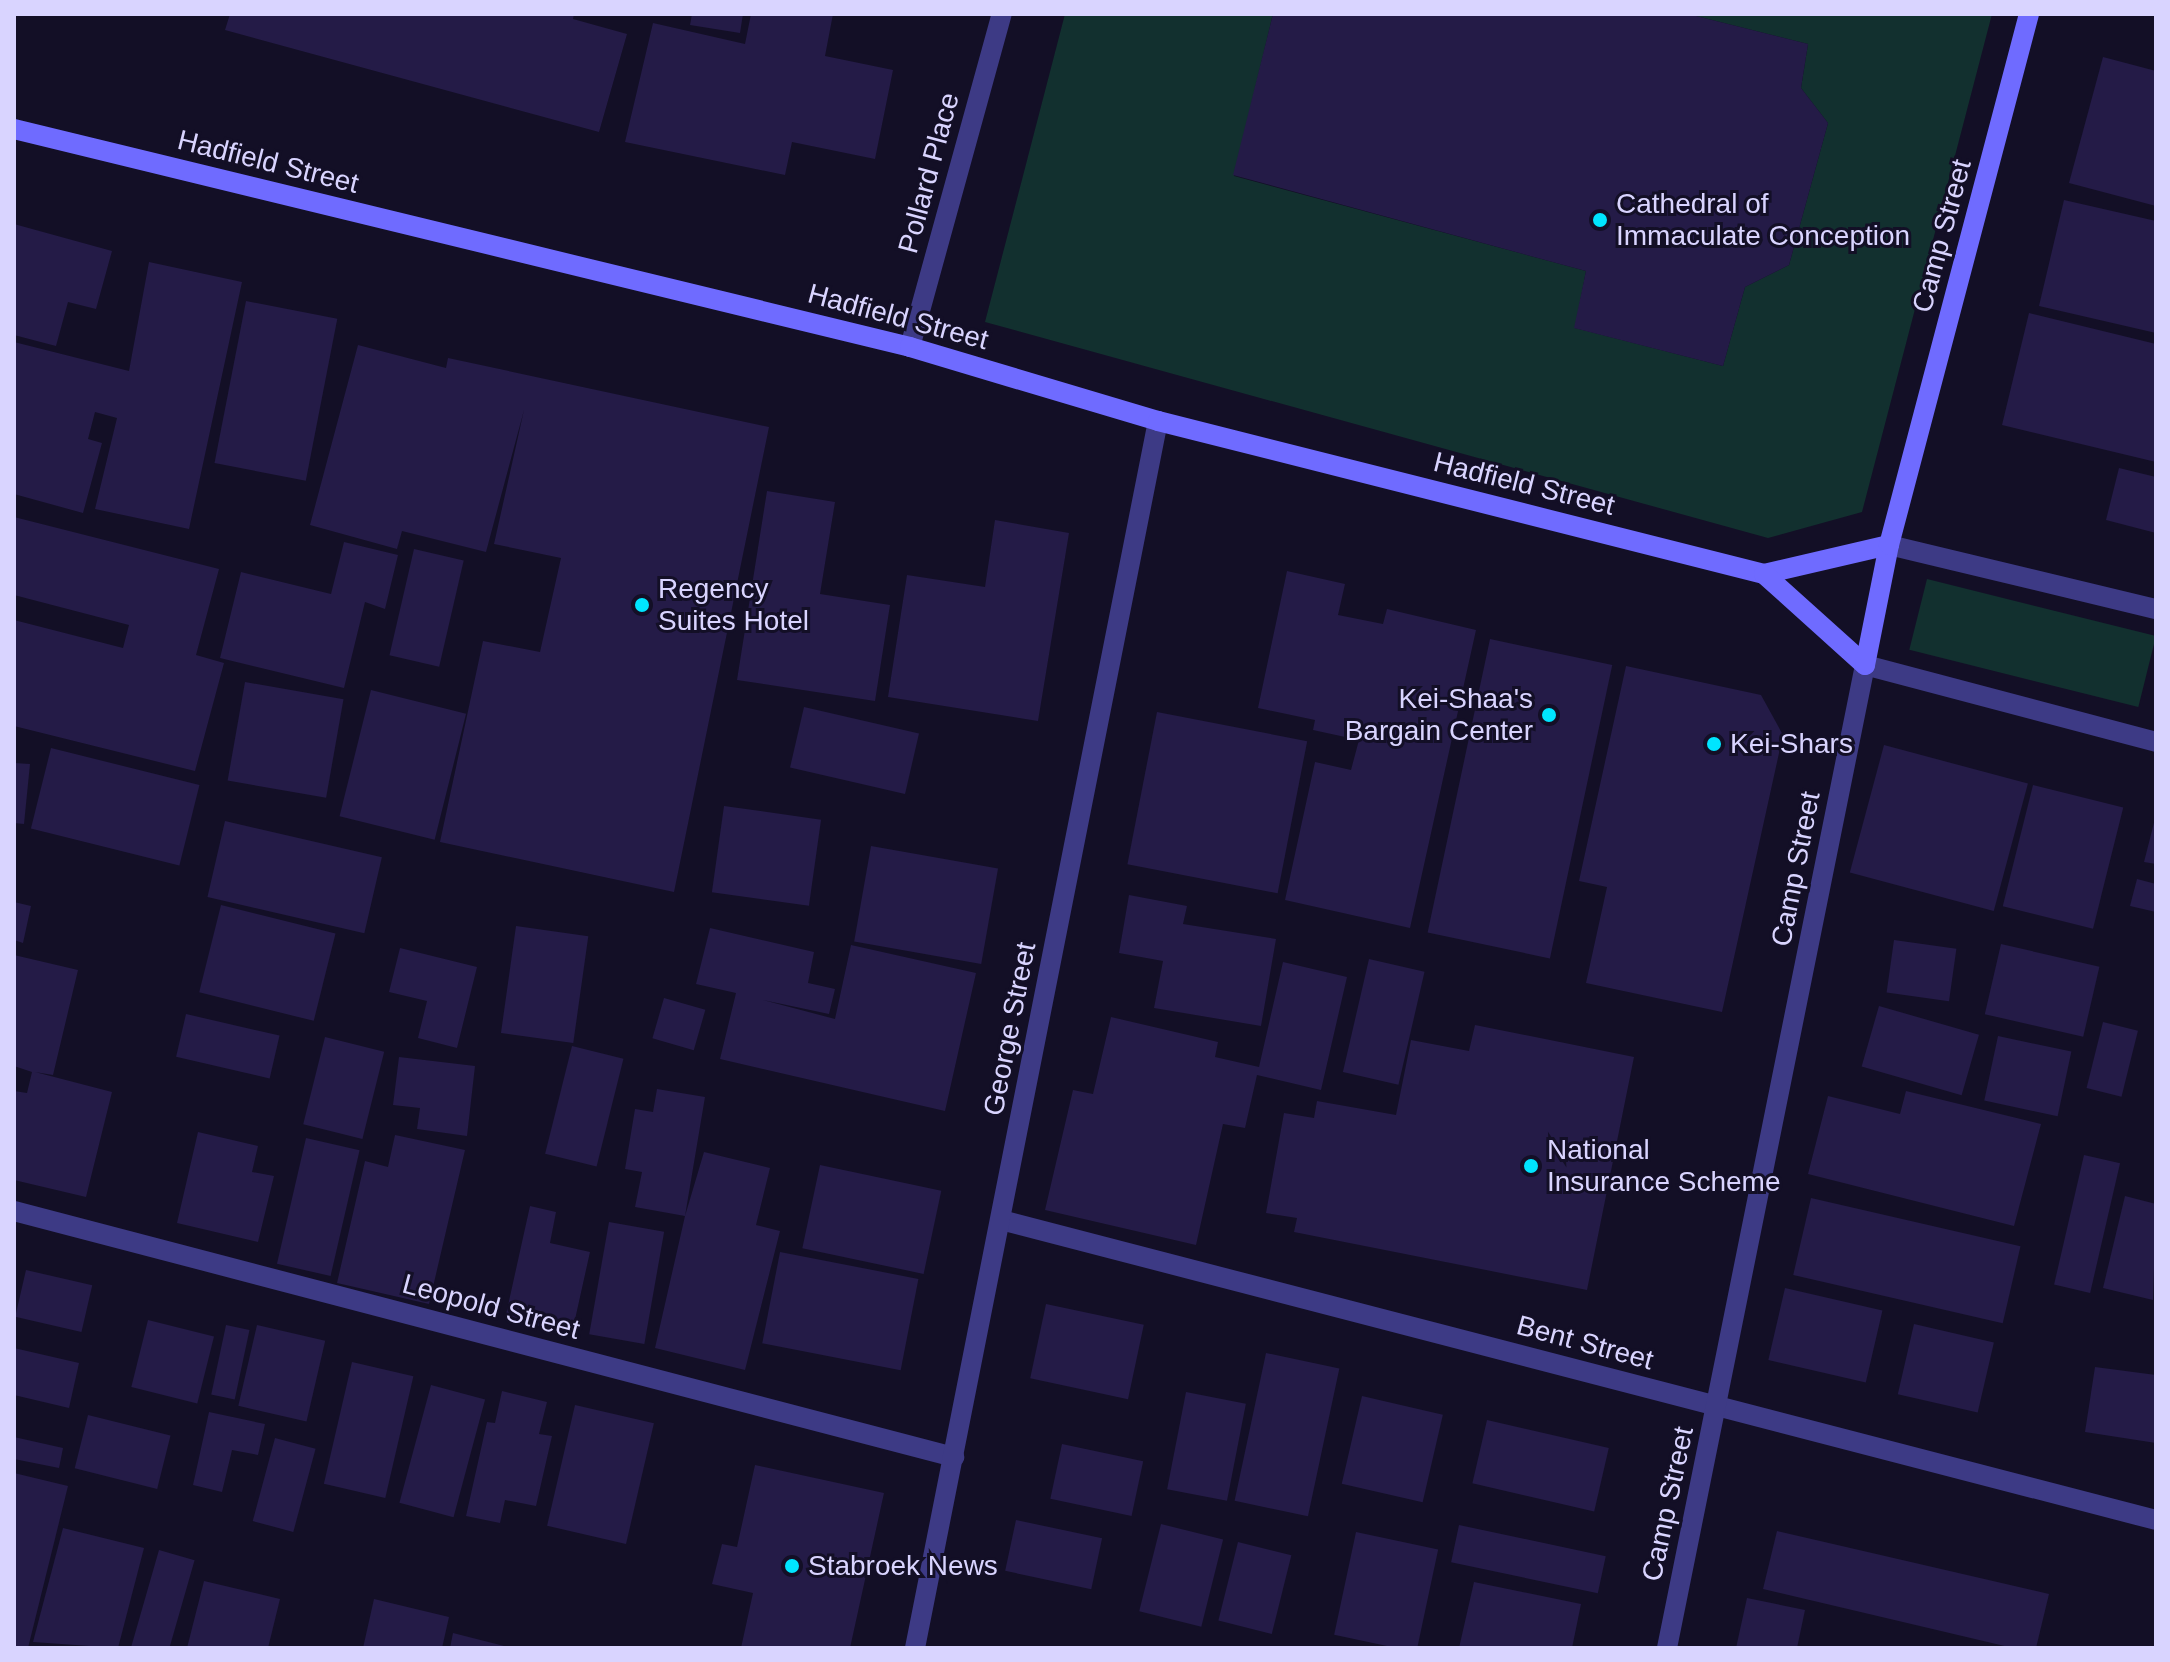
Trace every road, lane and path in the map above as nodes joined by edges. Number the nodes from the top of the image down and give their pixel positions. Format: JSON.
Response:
{"nodes":[{"id":1,"x":1002,"y":14,"type":"edge"},
{"id":2,"x":2029,"y":14,"type":"edge"},
{"id":3,"x":14,"y":129,"type":"edge"},
{"id":4,"x":910,"y":347,"type":"junction"},
{"id":5,"x":1158,"y":421,"type":"junction"},
{"id":6,"x":1889,"y":545,"type":"junction"},
{"id":7,"x":1764,"y":574,"type":"junction"},
{"id":8,"x":2156,"y":609,"type":"edge"},
{"id":9,"x":1865,"y":665,"type":"junction"},
{"id":10,"x":2156,"y":742,"type":"edge"},
{"id":11,"x":14,"y":1211,"type":"edge"},
{"id":12,"x":1001,"y":1220,"type":"junction"},
{"id":13,"x":1717,"y":1406,"type":"junction"},
{"id":14,"x":954,"y":1457,"type":"junction"},
{"id":15,"x":2156,"y":1520,"type":"edge"},
{"id":16,"x":915,"y":1648,"type":"edge"},
{"id":17,"x":1667,"y":1648,"type":"edge"}],
"edges":[{"from":1,"to":4,"type":"street","name":"Pollard Place"},
{"from":2,"to":6,"type":"main road","name":"Camp Street"},
{"from":3,"to":4,"type":"main road","name":"Hadfield Street"},
{"from":4,"to":5,"type":"main road","name":"Hadfield Street"},
{"from":5,"to":7,"type":"main road","name":"Hadfield Street"},
{"from":5,"to":12,"type":"street","name":"George Street"},
{"from":6,"to":7,"type":"main road","name":"Hadfield Street"},
{"from":6,"to":8,"type":"street","name":"Hadfield Street"},
{"from":6,"to":9,"type":"main road","name":"Camp Street"},
{"from":7,"to":9,"type":"main road","name":"Hadfield Street"},
{"from":9,"to":10,"type":"street","name":"Hadfield Street"},
{"from":9,"to":13,"type":"street","name":"Camp Street"},
{"from":11,"to":14,"type":"street","name":"Leopold Street"},
{"from":12,"to":13,"type":"street","name":"Bent Street"},
{"from":12,"to":14,"type":"street","name":"George Street"},
{"from":13,"to":15,"type":"street","name":"Bent Street"},
{"from":13,"to":17,"type":"street","name":"Camp Street"},
{"from":14,"to":16,"type":"street","name":"George Street"}]}
